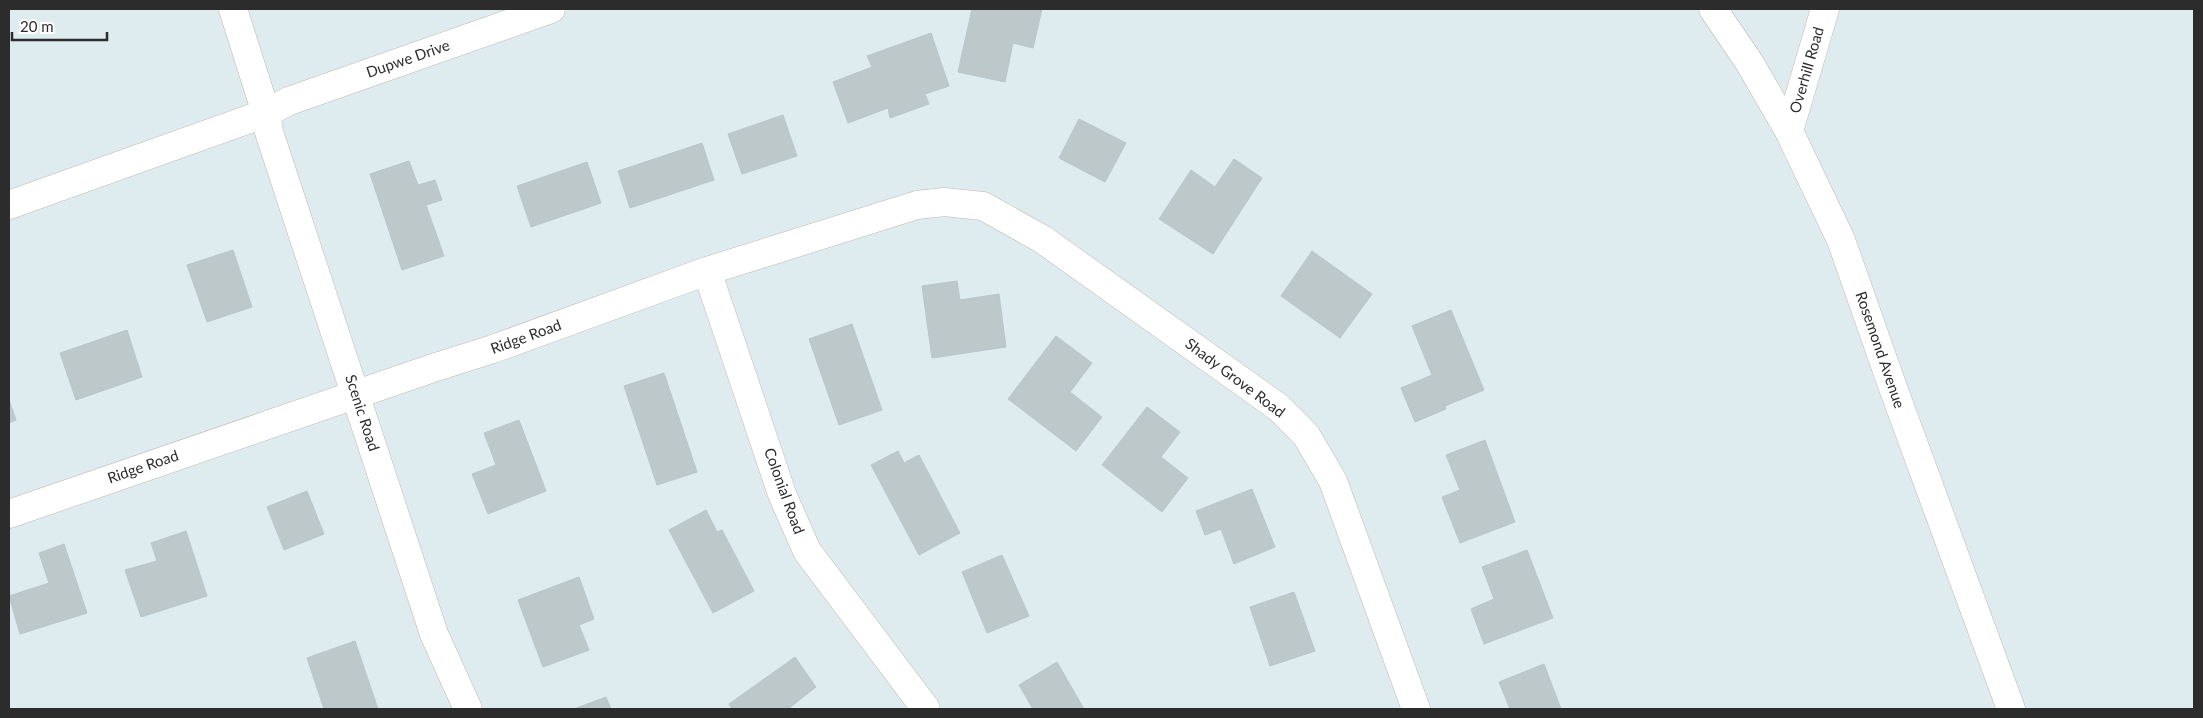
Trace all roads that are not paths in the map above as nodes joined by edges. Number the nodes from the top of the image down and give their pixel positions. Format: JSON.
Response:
{"nodes":[{"id":1,"x":233,"y":9,"type":"edge"},
{"id":2,"x":551,"y":9,"type":"edge"},
{"id":3,"x":1713,"y":9,"type":"edge"},
{"id":4,"x":1825,"y":9,"type":"edge"},
{"id":5,"x":266,"y":113,"type":"junction"},
{"id":6,"x":1789,"y":130,"type":"junction"},
{"id":7,"x":9,"y":205,"type":"edge"},
{"id":8,"x":1042,"y":240,"type":"joint"},
{"id":9,"x":707,"y":271,"type":"junction"},
{"id":10,"x":356,"y":396,"type":"junction"},
{"id":11,"x":9,"y":514,"type":"edge"},
{"id":12,"x":468,"y":709,"type":"edge"},
{"id":13,"x":926,"y":709,"type":"edge"},
{"id":14,"x":1416,"y":709,"type":"edge"},
{"id":15,"x":2012,"y":709,"type":"edge"}],
"edges":[{"from":1,"to":5,"type":"street","name":"Scenic Road"},
{"from":2,"to":5,"type":"street","name":"Dupwe Drive"},
{"from":3,"to":6,"type":"street","name":"Rosemond Avenue"},
{"from":4,"to":6,"type":"street","name":"Overhill Road"},
{"from":5,"to":7,"type":"street","name":"Dupwe Drive"},
{"from":5,"to":10,"type":"street","name":"Scenic Road"},
{"from":6,"to":15,"type":"street","name":"Rosemond Avenue"},
{"from":8,"to":9,"type":"street","name":"Ridge Road"},
{"from":8,"to":14,"type":"street","name":"Shady Grove Road"},
{"from":9,"to":10,"type":"street","name":"Ridge Road"},
{"from":9,"to":13,"type":"street","name":"Colonial Road"},
{"from":10,"to":11,"type":"street","name":"Ridge Road"},
{"from":10,"to":12,"type":"street","name":"Scenic Road"}]}
